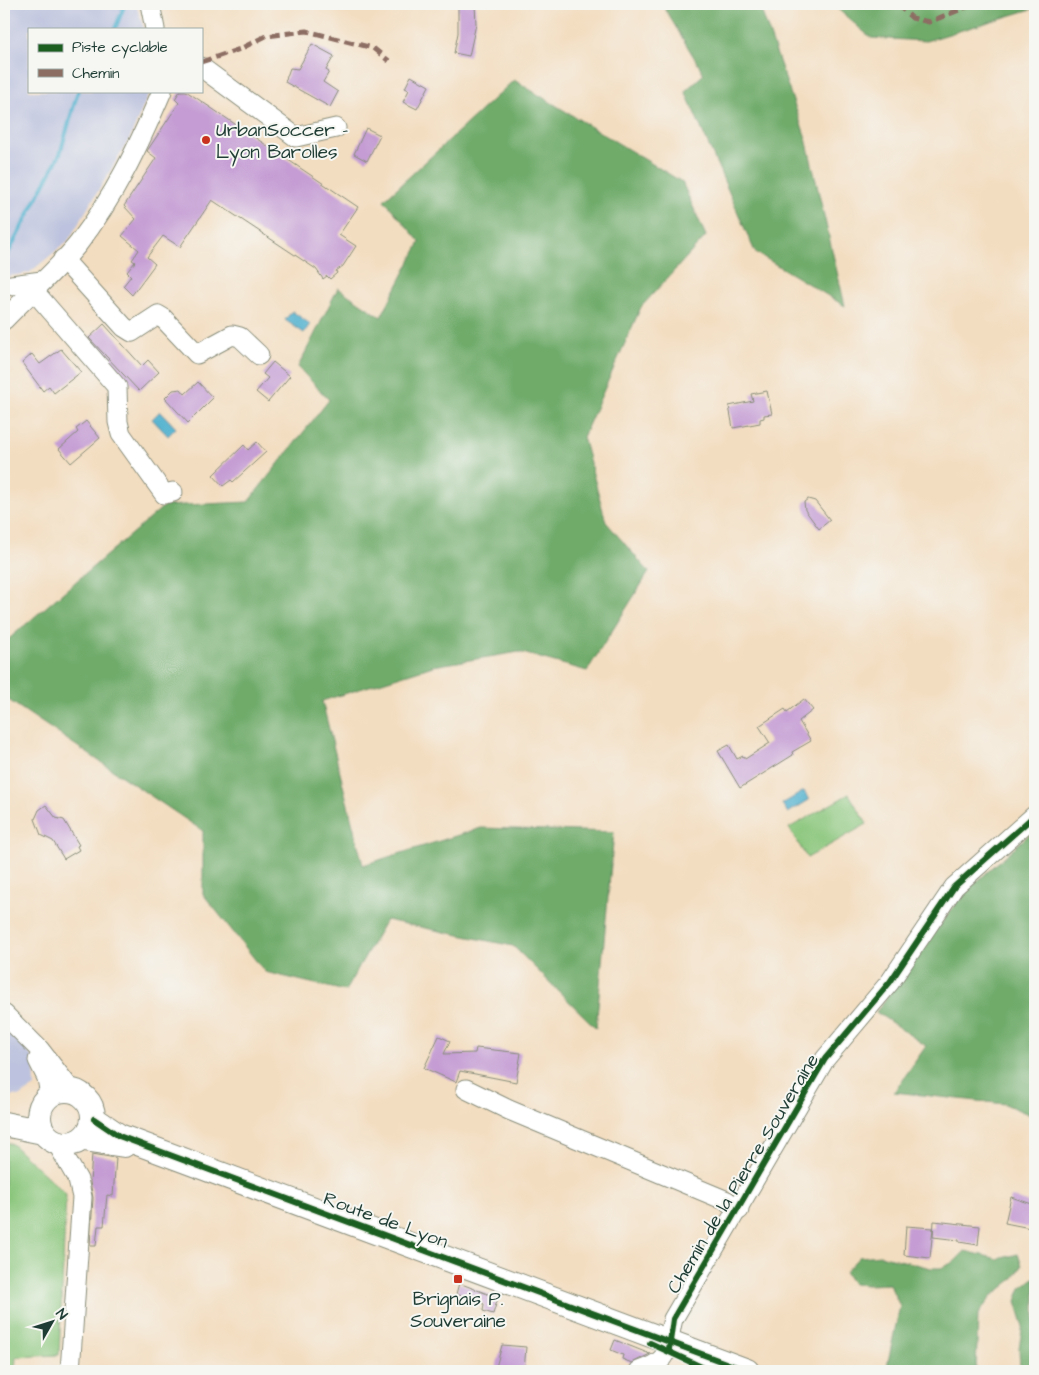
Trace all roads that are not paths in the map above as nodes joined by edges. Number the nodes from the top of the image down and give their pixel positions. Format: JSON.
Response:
{"nodes":[{"id":1,"x":150,"y":4,"type":"edge"},
{"id":2,"x":155,"y":28,"type":"edge"},
{"id":3,"x":202,"y":68,"type":"edge"},
{"id":4,"x":162,"y":92,"type":"edge"},
{"id":5,"x":336,"y":128,"type":"dead end"},
{"id":6,"x":63,"y":260,"type":"junction"},
{"id":7,"x":4,"y":286,"type":"edge"},
{"id":8,"x":37,"y":286,"type":"junction"},
{"id":9,"x":4,"y":320,"type":"edge"},
{"id":10,"x":259,"y":355,"type":"dead end"},
{"id":11,"x":173,"y":492,"type":"dead end"},
{"id":12,"x":1035,"y":815,"type":"edge"},
{"id":13,"x":4,"y":1014,"type":"edge"},
{"id":14,"x":466,"y":1089,"type":"dead end"},
{"id":15,"x":54,"y":1097,"type":"junction"},
{"id":16,"x":4,"y":1116,"type":"edge"},
{"id":17,"x":4,"y":1124,"type":"edge"},
{"id":18,"x":71,"y":1135,"type":"junction"},
{"id":19,"x":739,"y":1210,"type":"junction"},
{"id":20,"x":672,"y":1355,"type":"edge"},
{"id":21,"x":70,"y":1371,"type":"edge"},
{"id":22,"x":639,"y":1371,"type":"edge"},
{"id":23,"x":710,"y":1371,"type":"edge"},
{"id":24,"x":747,"y":1371,"type":"edge"}],
"edges":[{"from":1,"to":2,"type":"street"},
{"from":3,"to":5,"type":"street"},
{"from":4,"to":6,"type":"street"},
{"from":6,"to":8,"type":"street"},
{"from":6,"to":10,"type":"street"},
{"from":7,"to":8,"type":"street"},
{"from":8,"to":9,"type":"street"},
{"from":8,"to":11,"type":"street"},
{"from":12,"to":19,"type":"street","name":"Chemin de la Pierre Souveraine"},
{"from":13,"to":15,"type":"street"},
{"from":14,"to":19,"type":"street"},
{"from":15,"to":16,"type":"main road"},
{"from":15,"to":18,"type":"main road"},
{"from":15,"to":18,"type":"main road"},
{"from":17,"to":18,"type":"main road","name":"Route de Lyon"},
{"from":18,"to":20,"type":"main road","name":"Route de Lyon"},
{"from":18,"to":21,"type":"street"},
{"from":19,"to":20,"type":"street","name":"Chemin de la Pierre Souveraine"},
{"from":20,"to":22,"type":"street"},
{"from":20,"to":23,"type":"main road"},
{"from":20,"to":24,"type":"main road"}]}
